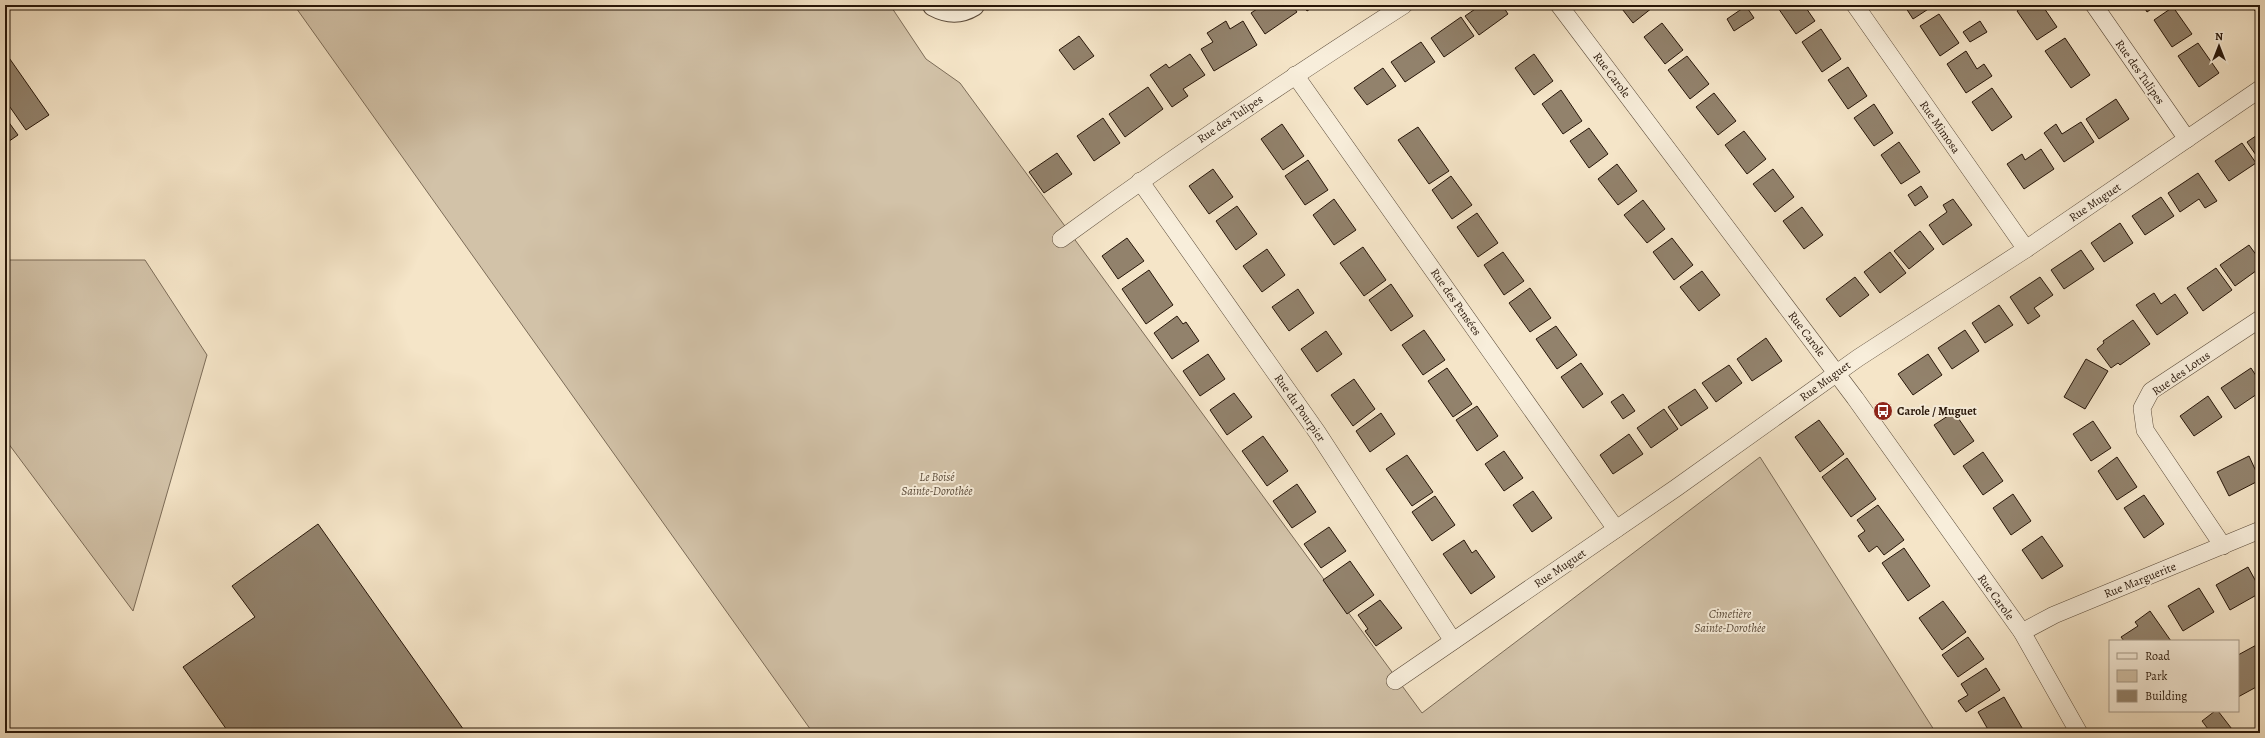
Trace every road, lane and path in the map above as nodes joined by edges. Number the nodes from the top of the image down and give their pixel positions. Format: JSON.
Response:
{"nodes":[{"id":1,"x":934,"y":5,"type":"edge"},
{"id":2,"x":973,"y":5,"type":"edge"},
{"id":3,"x":1404,"y":5,"type":"edge"},
{"id":4,"x":1559,"y":5,"type":"edge"},
{"id":5,"x":1855,"y":5,"type":"edge"},
{"id":6,"x":2094,"y":5,"type":"edge"},
{"id":7,"x":1295,"y":75,"type":"junction"},
{"id":8,"x":2260,"y":90,"type":"edge"},
{"id":9,"x":2187,"y":139,"type":"junction"},
{"id":10,"x":1140,"y":181,"type":"junction"},
{"id":11,"x":1061,"y":238,"type":"dead end"},
{"id":12,"x":2026,"y":249,"type":"junction"},
{"id":13,"x":2260,"y":319,"type":"edge"},
{"id":14,"x":1836,"y":373,"type":"junction"},
{"id":15,"x":1616,"y":529,"type":"junction"},
{"id":16,"x":2260,"y":530,"type":"edge"},
{"id":17,"x":2223,"y":546,"type":"junction"},
{"id":18,"x":2022,"y":632,"type":"junction"},
{"id":19,"x":1453,"y":641,"type":"junction"},
{"id":20,"x":1394,"y":681,"type":"dead end"},
{"id":21,"x":2079,"y":733,"type":"edge"}],
"edges":[{"from":1,"to":2,"type":"street"},
{"from":3,"to":7,"type":"street","name":"Rue des Tulipes"},
{"from":4,"to":14,"type":"street","name":"Rue Carole"},
{"from":5,"to":12,"type":"street","name":"Rue Mimosa"},
{"from":6,"to":9,"type":"street","name":"Rue des Tulipes"},
{"from":7,"to":10,"type":"street","name":"Rue des Tulipes"},
{"from":7,"to":15,"type":"street","name":"Rue des Pensées"},
{"from":8,"to":9,"type":"street","name":"Rue Muguet"},
{"from":9,"to":12,"type":"street","name":"Rue Muguet"},
{"from":10,"to":11,"type":"street","name":"Rue des Tulipes"},
{"from":10,"to":19,"type":"street","name":"Rue du Pourpier"},
{"from":12,"to":14,"type":"street","name":"Rue Muguet"},
{"from":13,"to":17,"type":"street","name":"Rue des Lotus"},
{"from":14,"to":15,"type":"street","name":"Rue Muguet"},
{"from":14,"to":18,"type":"street","name":"Rue Carole"},
{"from":15,"to":19,"type":"street","name":"Rue Muguet"},
{"from":16,"to":17,"type":"street","name":"Rue Marguerite"},
{"from":17,"to":18,"type":"street","name":"Rue Marguerite"},
{"from":18,"to":21,"type":"street","name":"Rue Carole"},
{"from":19,"to":20,"type":"street","name":"Rue Muguet"}]}
